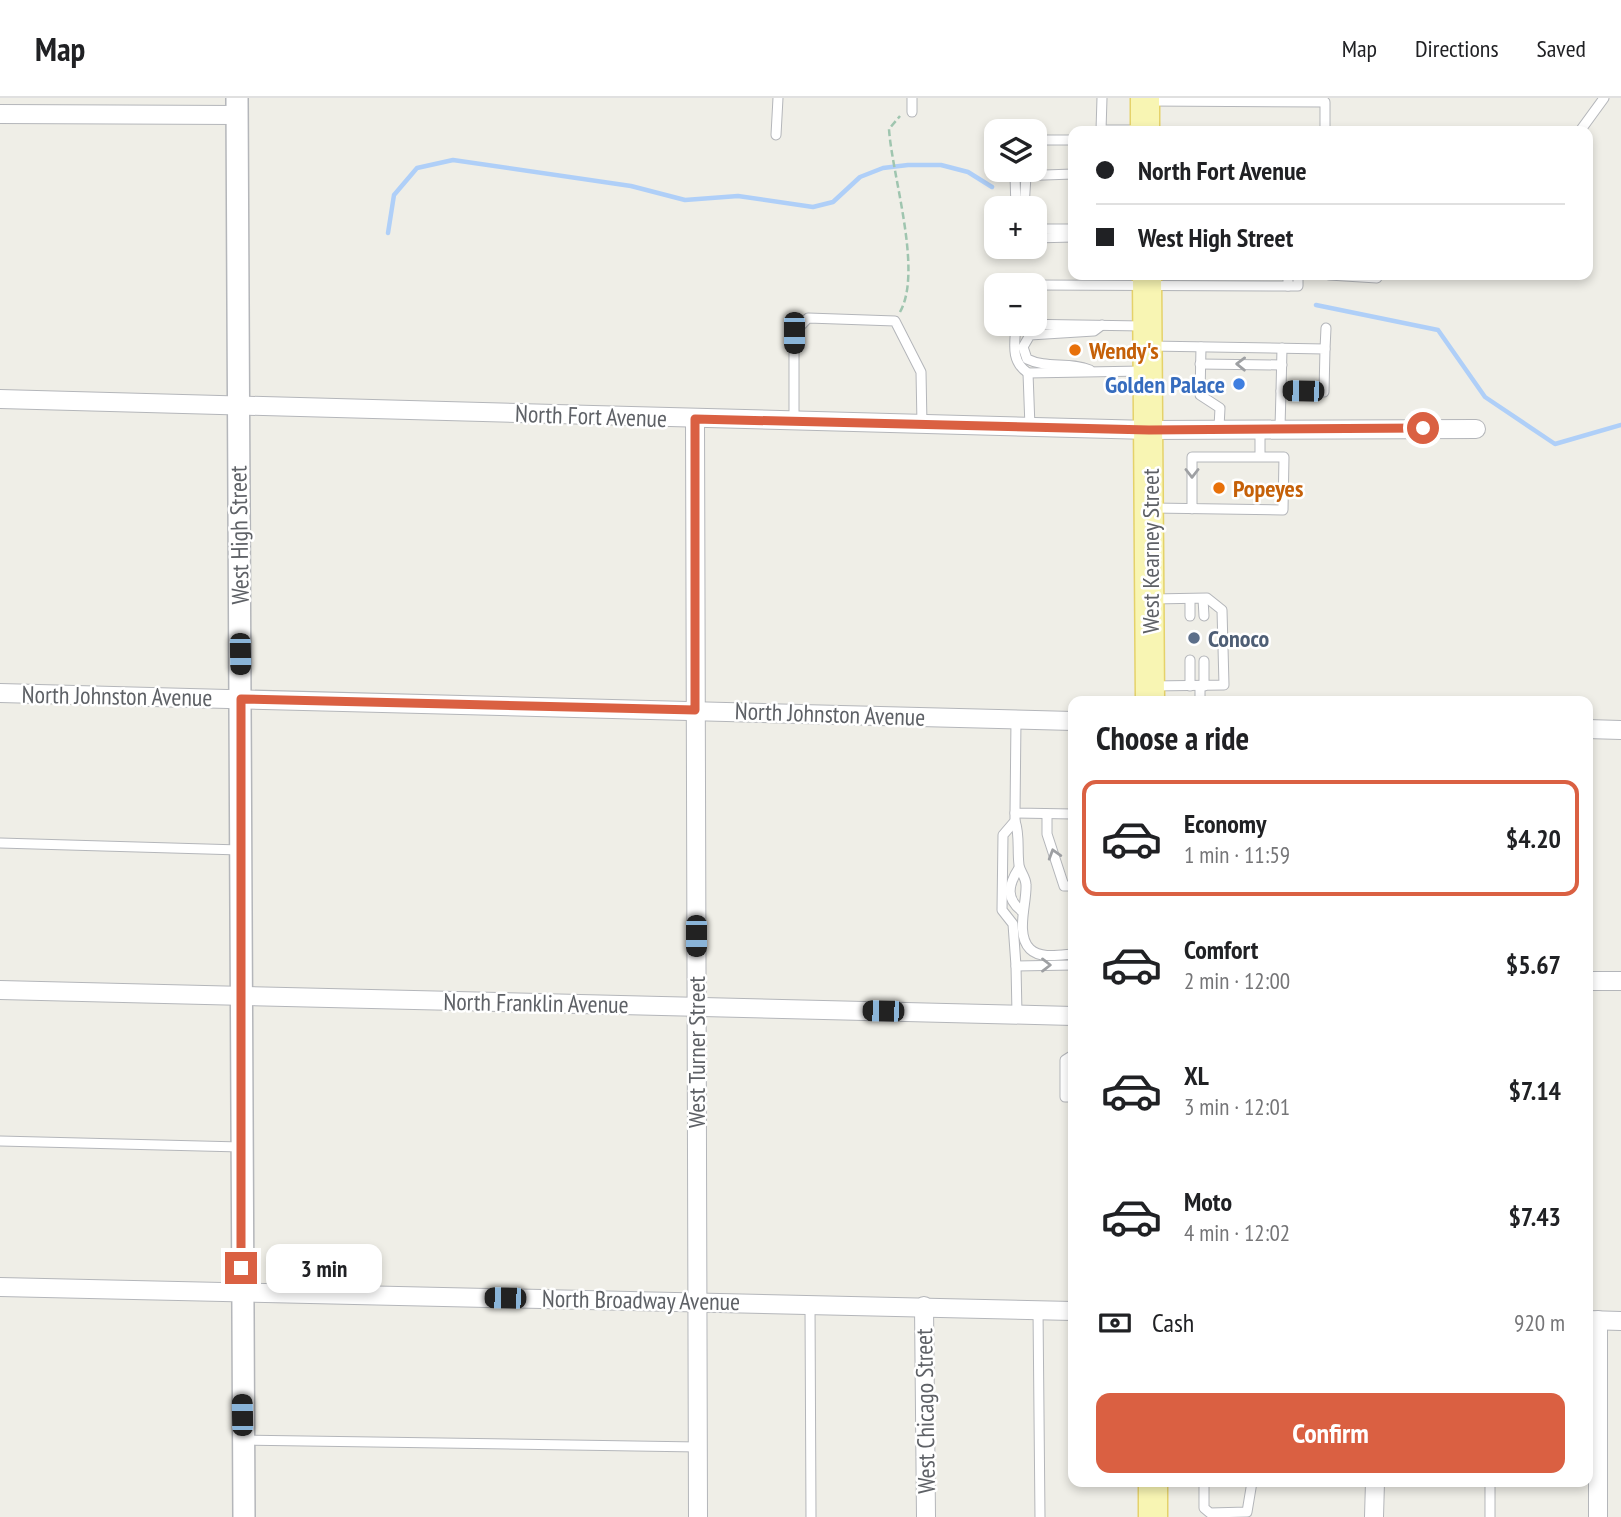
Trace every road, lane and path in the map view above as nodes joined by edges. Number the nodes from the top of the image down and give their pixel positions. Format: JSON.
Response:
{"nodes":[{"id":1,"x":778,"y":98,"type":"edge"},
{"id":2,"x":912,"y":98,"type":"edge"},
{"id":3,"x":1102,"y":98,"type":"edge"},
{"id":4,"x":1604,"y":98,"type":"edge"},
{"id":5,"x":1145,"y":99,"type":"edge"},
{"id":6,"x":1304,"y":100,"type":"edge"},
{"id":7,"x":1325,"y":100,"type":"edge"},
{"id":8,"x":237,"y":106,"type":"edge"},
{"id":9,"x":912,"y":113,"type":"joint"},
{"id":10,"x":0,"y":114,"type":"edge"},
{"id":11,"x":1101,"y":126,"type":"edge"},
{"id":12,"x":1145,"y":126,"type":"edge"},
{"id":13,"x":1325,"y":126,"type":"edge"},
{"id":14,"x":1584,"y":126,"type":"edge"},
{"id":15,"x":776,"y":135,"type":"dead end"},
{"id":16,"x":1047,"y":140,"type":"edge"},
{"id":17,"x":1068,"y":140,"type":"edge"},
{"id":18,"x":1068,"y":174,"type":"edge"},
{"id":19,"x":1047,"y":175,"type":"edge"},
{"id":20,"x":1047,"y":229,"type":"edge"},
{"id":21,"x":1068,"y":229,"type":"edge"},
{"id":22,"x":1068,"y":237,"type":"edge"},
{"id":23,"x":1047,"y":238,"type":"edge"},
{"id":24,"x":1288,"y":280,"type":"edge"},
{"id":25,"x":1298,"y":280,"type":"edge"},
{"id":26,"x":1147,"y":281,"type":"edge"},
{"id":27,"x":1047,"y":285,"type":"edge"},
{"id":28,"x":1288,"y":286,"type":"junction"},
{"id":29,"x":895,"y":321,"type":"junction"},
{"id":30,"x":1047,"y":324,"type":"edge"},
{"id":31,"x":1102,"y":325,"type":"junction"},
{"id":32,"x":1326,"y":328,"type":"dead end"},
{"id":33,"x":1015,"y":336,"type":"edge"},
{"id":34,"x":1201,"y":346,"type":"junction"},
{"id":35,"x":1148,"y":348,"type":"junction"},
{"id":36,"x":1282,"y":348,"type":"junction"},
{"id":37,"x":1325,"y":349,"type":"junction"},
{"id":38,"x":1200,"y":363,"type":"junction"},
{"id":39,"x":1282,"y":365,"type":"junction"},
{"id":40,"x":1096,"y":372,"type":"junction"},
{"id":41,"x":1028,"y":373,"type":"junction"},
{"id":42,"x":1281,"y":391,"type":"junction"},
{"id":43,"x":0,"y":399,"type":"edge"},
{"id":44,"x":238,"y":406,"type":"junction"},
{"id":45,"x":695,"y":419,"type":"junction"},
{"id":46,"x":794,"y":422,"type":"junction"},
{"id":47,"x":922,"y":424,"type":"junction"},
{"id":48,"x":1030,"y":427,"type":"junction"},
{"id":49,"x":1219,"y":427,"type":"junction"},
{"id":50,"x":1260,"y":427,"type":"junction"},
{"id":51,"x":1280,"y":427,"type":"junction"},
{"id":52,"x":1476,"y":429,"type":"dead end"},
{"id":53,"x":1149,"y":430,"type":"junction"},
{"id":54,"x":1260,"y":456,"type":"junction"},
{"id":55,"x":1149,"y":508,"type":"junction"},
{"id":56,"x":1192,"y":509,"type":"junction"},
{"id":57,"x":1150,"y":598,"type":"junction"},
{"id":58,"x":1190,"y":599,"type":"junction"},
{"id":59,"x":1203,"y":599,"type":"junction"},
{"id":60,"x":1190,"y":616,"type":"dead end"},
{"id":61,"x":1204,"y":616,"type":"dead end"},
{"id":62,"x":1190,"y":660,"type":"dead end"},
{"id":63,"x":1204,"y":661,"type":"dead end"},
{"id":64,"x":1198,"y":686,"type":"junction"},
{"id":65,"x":0,"y":693,"type":"edge"},
{"id":66,"x":1150,"y":694,"type":"edge"},
{"id":67,"x":1199,"y":696,"type":"edge"},
{"id":68,"x":241,"y":699,"type":"junction"},
{"id":69,"x":695,"y":710,"type":"junction"},
{"id":70,"x":1016,"y":720,"type":"junction"},
{"id":71,"x":1068,"y":721,"type":"edge"},
{"id":72,"x":1593,"y":729,"type":"edge"},
{"id":73,"x":1621,"y":730,"type":"edge"},
{"id":74,"x":1047,"y":814,"type":"junction"},
{"id":75,"x":1068,"y":814,"type":"edge"},
{"id":76,"x":1015,"y":817,"type":"junction"},
{"id":77,"x":0,"y":842,"type":"edge"},
{"id":78,"x":241,"y":850,"type":"junction"},
{"id":79,"x":1019,"y":868,"type":"junction"},
{"id":80,"x":1068,"y":886,"type":"edge"},
{"id":81,"x":1023,"y":912,"type":"junction"},
{"id":82,"x":1068,"y":954,"type":"edge"},
{"id":83,"x":1016,"y":965,"type":"junction"},
{"id":84,"x":1068,"y":965,"type":"edge"},
{"id":85,"x":1593,"y":981,"type":"edge"},
{"id":86,"x":1621,"y":981,"type":"edge"},
{"id":87,"x":0,"y":990,"type":"edge"},
{"id":88,"x":241,"y":995,"type":"junction"},
{"id":89,"x":696,"y":1007,"type":"junction"},
{"id":90,"x":1017,"y":1014,"type":"junction"},
{"id":91,"x":1068,"y":1016,"type":"edge"},
{"id":92,"x":1068,"y":1058,"type":"edge"},
{"id":93,"x":1068,"y":1079,"type":"edge"},
{"id":94,"x":0,"y":1141,"type":"edge"},
{"id":95,"x":241,"y":1147,"type":"junction"},
{"id":96,"x":0,"y":1287,"type":"edge"},
{"id":97,"x":241,"y":1293,"type":"junction"},
{"id":98,"x":697,"y":1301,"type":"junction"},
{"id":99,"x":810,"y":1303,"type":"junction"},
{"id":100,"x":924,"y":1306,"type":"junction"},
{"id":101,"x":1038,"y":1310,"type":"junction"},
{"id":102,"x":1068,"y":1311,"type":"edge"},
{"id":103,"x":1593,"y":1320,"type":"edge"},
{"id":104,"x":1621,"y":1321,"type":"edge"},
{"id":105,"x":243,"y":1440,"type":"junction"},
{"id":106,"x":698,"y":1447,"type":"junction"},
{"id":107,"x":1153,"y":1487,"type":"edge"},
{"id":108,"x":1204,"y":1487,"type":"edge"},
{"id":109,"x":1251,"y":1487,"type":"edge"},
{"id":110,"x":1374,"y":1487,"type":"edge"},
{"id":111,"x":1490,"y":1487,"type":"edge"},
{"id":112,"x":244,"y":1517,"type":"edge"},
{"id":113,"x":698,"y":1517,"type":"edge"},
{"id":114,"x":811,"y":1517,"type":"edge"},
{"id":115,"x":926,"y":1517,"type":"edge"},
{"id":116,"x":1040,"y":1517,"type":"edge"},
{"id":117,"x":1153,"y":1517,"type":"edge"},
{"id":118,"x":1374,"y":1517,"type":"edge"},
{"id":119,"x":1490,"y":1517,"type":"edge"},
{"id":120,"x":1598,"y":1517,"type":"edge"}],
"edges":[{"from":1,"to":15,"type":"lane"},
{"from":2,"to":9,"type":"lane"},
{"from":3,"to":11,"type":"lane"},
{"from":4,"to":14,"type":"lane"},
{"from":5,"to":6,"type":"lane"},
{"from":5,"to":12,"type":"main road"},
{"from":6,"to":7,"type":"lane"},
{"from":7,"to":13,"type":"lane"},
{"from":8,"to":10,"type":"street"},
{"from":8,"to":44,"type":"street","name":"West High Street"},
{"from":9,"to":29,"type":"path"},
{"from":16,"to":17,"type":"lane"},
{"from":18,"to":19,"type":"lane"},
{"from":20,"to":21,"type":"lane"},
{"from":22,"to":23,"type":"lane"},
{"from":24,"to":28,"type":"lane"},
{"from":25,"to":28,"type":"lane"},
{"from":26,"to":27,"type":"lane"},
{"from":26,"to":28,"type":"lane"},
{"from":26,"to":35,"type":"main road","name":"West Kearney Street"},
{"from":29,"to":46,"type":"lane"},
{"from":29,"to":47,"type":"lane"},
{"from":30,"to":31,"type":"lane"},
{"from":31,"to":35,"type":"lane"},
{"from":31,"to":40,"type":"lane"},
{"from":32,"to":37,"type":"lane"},
{"from":33,"to":41,"type":"lane"},
{"from":34,"to":35,"type":"lane"},
{"from":34,"to":36,"type":"lane"},
{"from":34,"to":38,"type":"lane"},
{"from":35,"to":40,"type":"lane"},
{"from":35,"to":53,"type":"main road","name":"West Kearney Street"},
{"from":36,"to":37,"type":"lane"},
{"from":36,"to":39,"type":"lane"},
{"from":37,"to":42,"type":"lane"},
{"from":39,"to":38,"type":"lane","one_way":true},
{"from":38,"to":49,"type":"lane"},
{"from":39,"to":42,"type":"lane"},
{"from":40,"to":41,"type":"lane"},
{"from":41,"to":48,"type":"lane"},
{"from":42,"to":51,"type":"lane"},
{"from":43,"to":44,"type":"street","name":"North Fort Avenue"},
{"from":44,"to":45,"type":"street","name":"North Fort Avenue"},
{"from":44,"to":68,"type":"street","name":"West High Street"},
{"from":45,"to":46,"type":"street","name":"North Fort Avenue"},
{"from":45,"to":69,"type":"street","name":"West Turner Street"},
{"from":46,"to":47,"type":"street","name":"North Fort Avenue"},
{"from":47,"to":48,"type":"street","name":"North Fort Avenue"},
{"from":48,"to":53,"type":"street","name":"North Fort Avenue"},
{"from":49,"to":50,"type":"street","name":"North Fort Avenue"},
{"from":49,"to":53,"type":"street","name":"North Fort Avenue"},
{"from":50,"to":51,"type":"street","name":"North Fort Avenue"},
{"from":50,"to":54,"type":"lane"},
{"from":51,"to":52,"type":"street","name":"North Fort Avenue"},
{"from":53,"to":55,"type":"main road","name":"West Kearney Street"},
{"from":54,"to":56,"type":"lane","one_way":true},
{"from":54,"to":56,"type":"lane"},
{"from":55,"to":56,"type":"lane"},
{"from":55,"to":57,"type":"main road","name":"West Kearney Street"},
{"from":57,"to":58,"type":"lane"},
{"from":57,"to":66,"type":"main road","name":"West Kearney Street"},
{"from":58,"to":59,"type":"lane"},
{"from":58,"to":60,"type":"lane"},
{"from":59,"to":61,"type":"lane"},
{"from":59,"to":64,"type":"lane"},
{"from":62,"to":64,"type":"lane"},
{"from":63,"to":64,"type":"lane"},
{"from":64,"to":66,"type":"lane"},
{"from":64,"to":67,"type":"lane"},
{"from":65,"to":68,"type":"street","name":"North Johnston Avenue"},
{"from":68,"to":69,"type":"street","name":"North Johnston Avenue"},
{"from":68,"to":78,"type":"street","name":"West High Street"},
{"from":69,"to":70,"type":"street","name":"North Johnston Avenue"},
{"from":69,"to":89,"type":"street","name":"West Turner Street"},
{"from":70,"to":71,"type":"street","name":"North Johnston Avenue"},
{"from":70,"to":76,"type":"lane"},
{"from":72,"to":73,"type":"street"},
{"from":74,"to":75,"type":"lane"},
{"from":74,"to":76,"type":"lane"},
{"from":80,"to":74,"type":"lane","one_way":true},
{"from":76,"to":79,"type":"lane"},
{"from":76,"to":83,"type":"lane"},
{"from":77,"to":78,"type":"lane"},
{"from":78,"to":88,"type":"street","name":"West High Street"},
{"from":79,"to":81,"type":"lane"},
{"from":79,"to":81,"type":"lane"},
{"from":81,"to":82,"type":"lane"},
{"from":83,"to":84,"type":"lane","one_way":true},
{"from":83,"to":90,"type":"lane"},
{"from":85,"to":86,"type":"street"},
{"from":87,"to":88,"type":"street","name":"North Franklin Avenue"},
{"from":88,"to":89,"type":"street","name":"North Franklin Avenue"},
{"from":88,"to":95,"type":"street","name":"West High Street"},
{"from":89,"to":90,"type":"street","name":"North Franklin Avenue"},
{"from":89,"to":98,"type":"street","name":"West Turner Street"},
{"from":90,"to":91,"type":"street","name":"North Franklin Avenue"},
{"from":92,"to":93,"type":"lane"},
{"from":94,"to":95,"type":"lane"},
{"from":95,"to":97,"type":"street","name":"West High Street"},
{"from":96,"to":97,"type":"street","name":"North Broadway Avenue"},
{"from":97,"to":98,"type":"street","name":"North Broadway Avenue"},
{"from":97,"to":105,"type":"street","name":"West High Street"},
{"from":98,"to":99,"type":"street","name":"North Broadway Avenue"},
{"from":98,"to":106,"type":"street","name":"West Turner Street"},
{"from":99,"to":100,"type":"street","name":"North Broadway Avenue"},
{"from":99,"to":114,"type":"lane"},
{"from":100,"to":101,"type":"street","name":"North Broadway Avenue"},
{"from":100,"to":115,"type":"street","name":"West Chicago Street"},
{"from":101,"to":102,"type":"street","name":"North Broadway Avenue"},
{"from":101,"to":116,"type":"lane"},
{"from":103,"to":104,"type":"street"},
{"from":103,"to":120,"type":"street"},
{"from":105,"to":106,"type":"lane"},
{"from":105,"to":112,"type":"street","name":"West High Street"},
{"from":106,"to":113,"type":"street","name":"West Turner Street"},
{"from":107,"to":117,"type":"main road"},
{"from":108,"to":109,"type":"lane"},
{"from":110,"to":118,"type":"street"},
{"from":111,"to":119,"type":"lane"}]}
